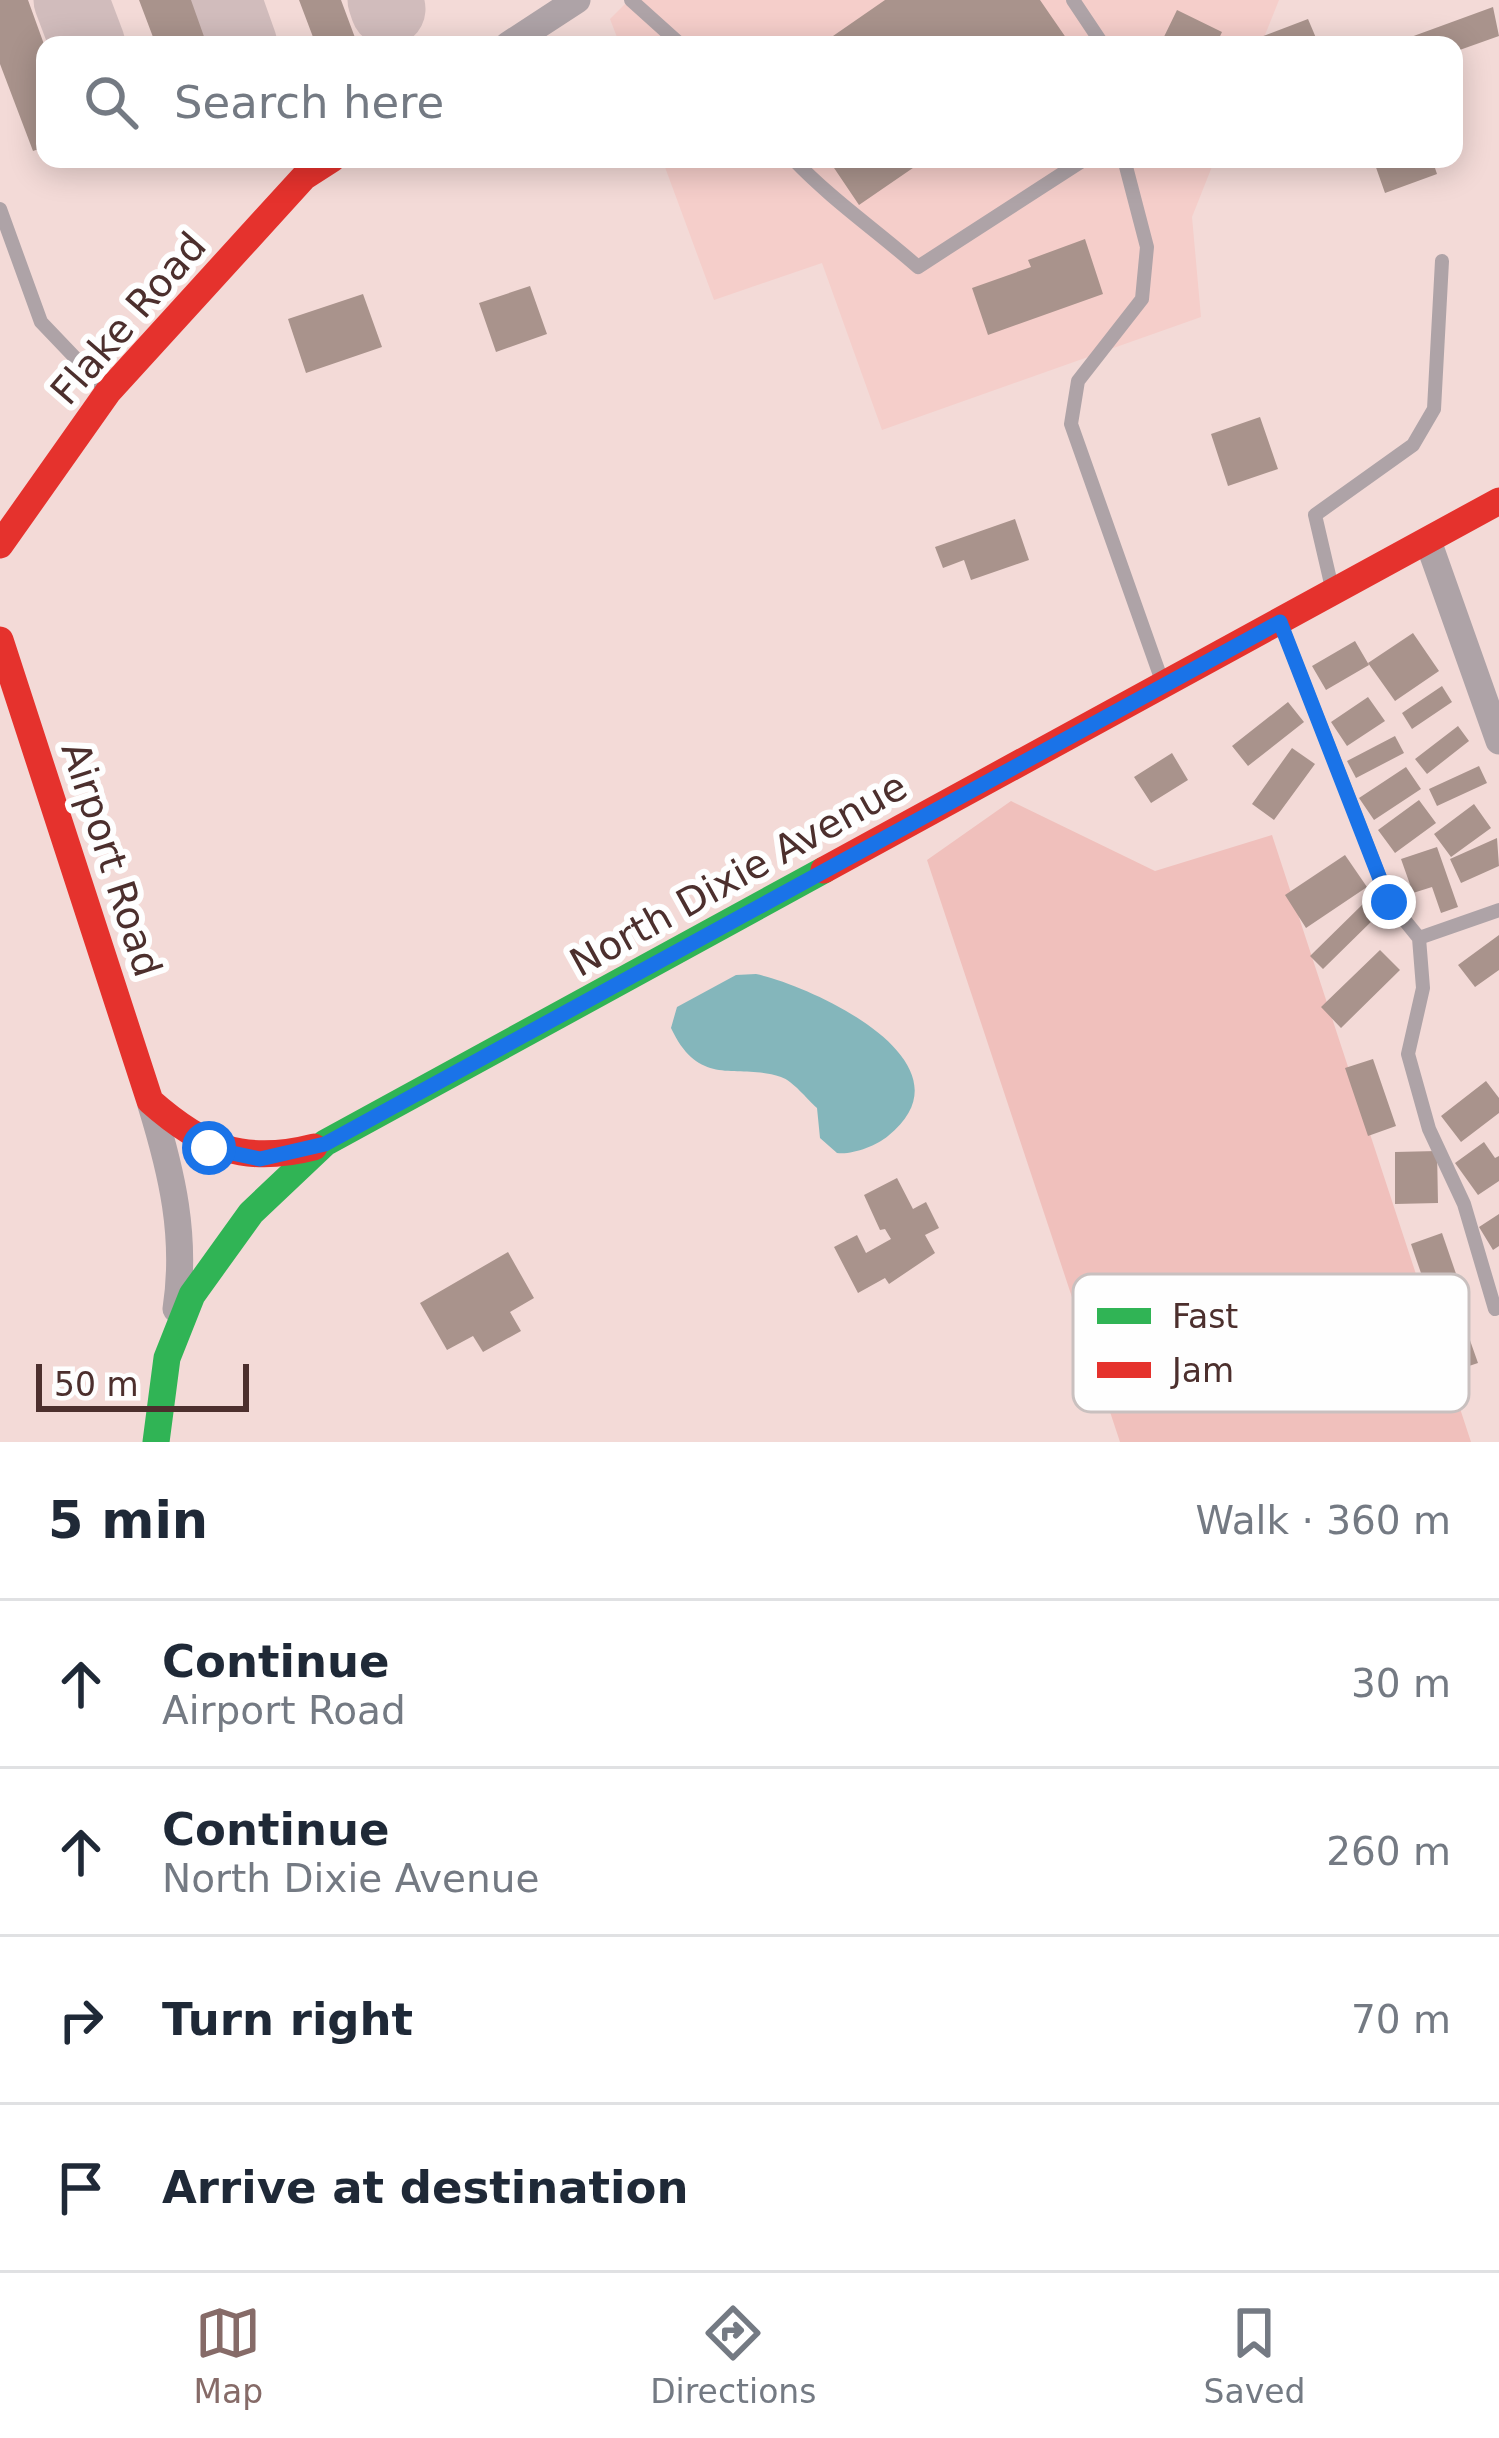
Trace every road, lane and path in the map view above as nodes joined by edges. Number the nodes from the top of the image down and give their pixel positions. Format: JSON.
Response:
{"nodes":[{"id":1,"x":577,"y":0,"type":"edge"},
{"id":2,"x":631,"y":0,"type":"edge"},
{"id":3,"x":1073,"y":0,"type":"edge"},
{"id":4,"x":522,"y":36,"type":"edge"},
{"id":5,"x":671,"y":36,"type":"edge"},
{"id":6,"x":1097,"y":36,"type":"edge"},
{"id":7,"x":318,"y":168,"type":"edge"},
{"id":8,"x":802,"y":168,"type":"edge"},
{"id":9,"x":1071,"y":168,"type":"edge"},
{"id":10,"x":1126,"y":168,"type":"edge"},
{"id":11,"x":0,"y":209,"type":"edge"},
{"id":12,"x":16,"y":257,"type":"junction"},
{"id":13,"x":0,"y":262,"type":"edge"},
{"id":14,"x":1442,"y":262,"type":"dead end"},
{"id":15,"x":108,"y":392,"type":"junction"},
{"id":16,"x":1499,"y":501,"type":"edge"},
{"id":17,"x":1428,"y":542,"type":"junction"},
{"id":18,"x":0,"y":545,"type":"edge"},
{"id":19,"x":1334,"y":593,"type":"junction"},
{"id":20,"x":1280,"y":622,"type":"junction"},
{"id":21,"x":0,"y":640,"type":"edge"},
{"id":22,"x":1163,"y":686,"type":"junction"},
{"id":23,"x":1499,"y":741,"type":"edge"},
{"id":24,"x":1499,"y":910,"type":"edge"},
{"id":25,"x":1419,"y":938,"type":"junction"},
{"id":26,"x":150,"y":1101,"type":"junction"},
{"id":27,"x":325,"y":1144,"type":"junction"},
{"id":28,"x":1495,"y":1309,"type":"dead end"},
{"id":29,"x":167,"y":1358,"type":"junction"},
{"id":30,"x":156,"y":1442,"type":"edge"}],
"edges":[{"from":1,"to":4,"type":"street"},
{"from":2,"to":5,"type":"lane"},
{"from":3,"to":6,"type":"lane"},
{"from":7,"to":15,"type":"street","name":"Flake Road"},
{"from":8,"to":9,"type":"lane"},
{"from":10,"to":22,"type":"lane"},
{"from":11,"to":12,"type":"lane"},
{"from":12,"to":13,"type":"lane"},
{"from":12,"to":15,"type":"lane"},
{"from":14,"to":19,"type":"lane"},
{"from":15,"to":18,"type":"street","name":"Flake Road"},
{"from":16,"to":17,"type":"street","name":"North Dixie Avenue"},
{"from":17,"to":19,"type":"street","name":"North Dixie Avenue"},
{"from":17,"to":23,"type":"street"},
{"from":19,"to":20,"type":"street","name":"North Dixie Avenue"},
{"from":20,"to":22,"type":"street","name":"North Dixie Avenue"},
{"from":20,"to":25,"type":"lane"},
{"from":21,"to":26,"type":"street","name":"Airport Road"},
{"from":22,"to":27,"type":"street","name":"North Dixie Avenue"},
{"from":24,"to":25,"type":"lane"},
{"from":25,"to":28,"type":"lane"},
{"from":26,"to":27,"type":"street"},
{"from":26,"to":29,"type":"street","name":"Airport Road"},
{"from":27,"to":29,"type":"street","name":"North Dixie Avenue"},
{"from":29,"to":30,"type":"street","name":"North Dixie Avenue"}]}
